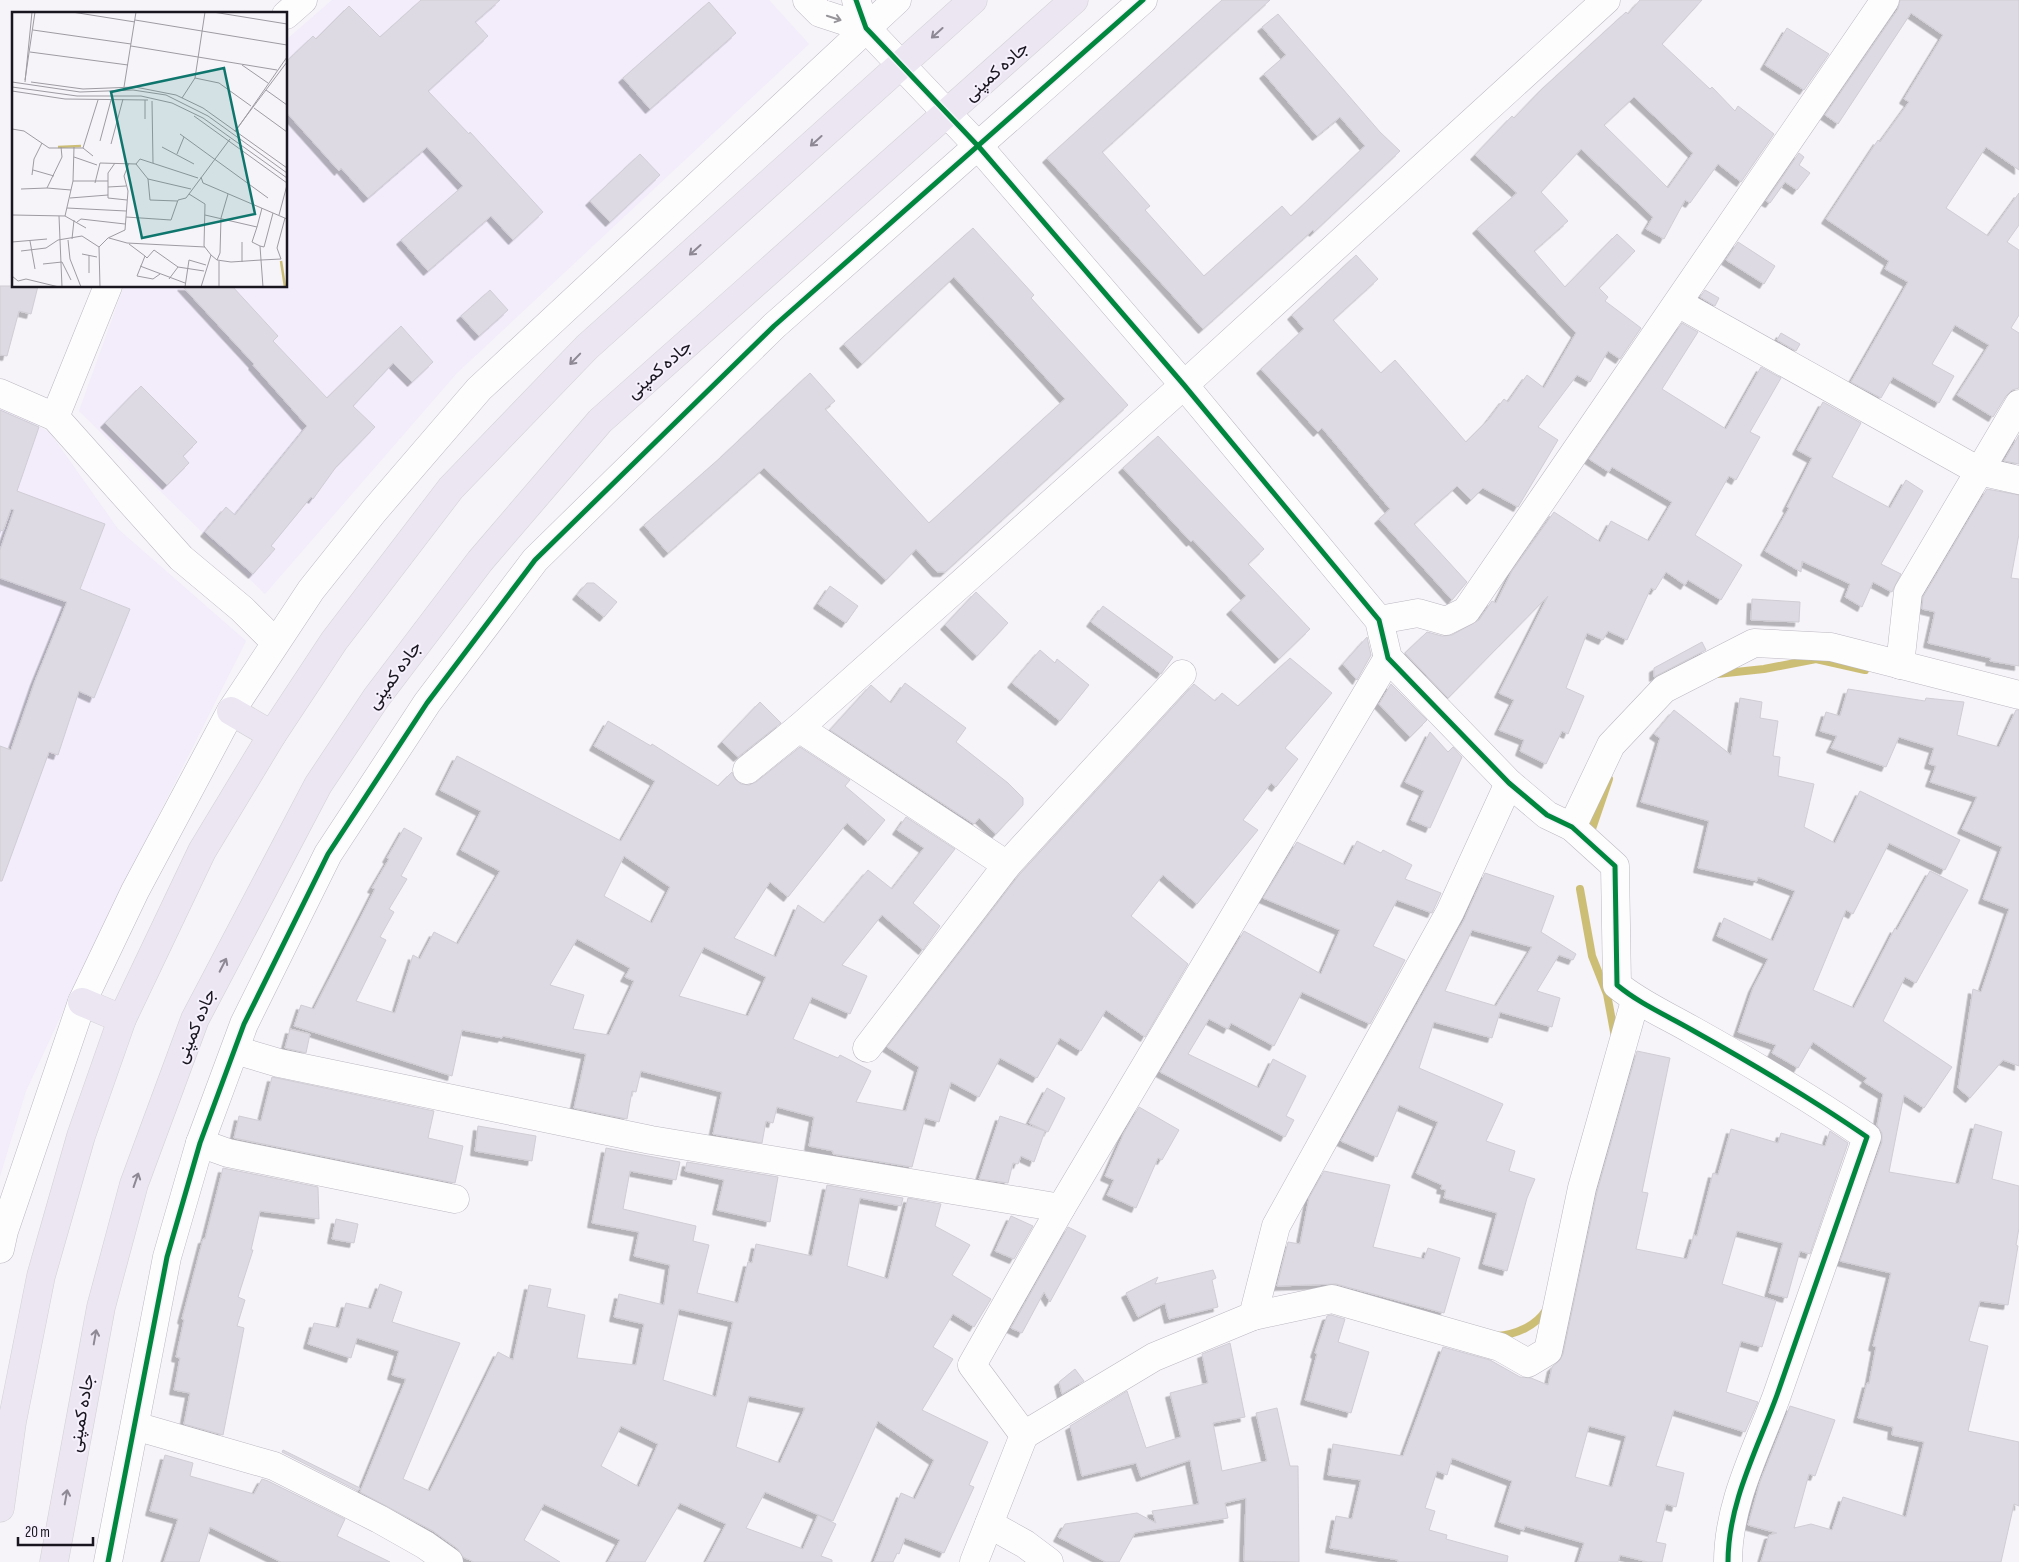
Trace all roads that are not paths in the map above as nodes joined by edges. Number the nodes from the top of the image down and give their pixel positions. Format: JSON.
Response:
{"nodes":[{"id":1,"x":303,"y":0,"type":"edge"},
{"id":2,"x":808,"y":0,"type":"edge"},
{"id":3,"x":856,"y":0,"type":"edge"},
{"id":4,"x":897,"y":0,"type":"edge"},
{"id":5,"x":974,"y":0,"type":"edge"},
{"id":6,"x":1074,"y":0,"type":"edge"},
{"id":7,"x":1143,"y":0,"type":"edge"},
{"id":8,"x":1606,"y":0,"type":"edge"},
{"id":9,"x":1885,"y":0,"type":"edge"},
{"id":10,"x":288,"y":13,"type":"edge"},
{"id":11,"x":866,"y":28,"type":"junction"},
{"id":12,"x":901,"y":65,"type":"junction"},
{"id":13,"x":948,"y":114,"type":"junction"},
{"id":14,"x":979,"y":146,"type":"junction"},
{"id":15,"x":107,"y":288,"type":"edge"},
{"id":16,"x":1678,"y":303,"type":"junction"},
{"id":17,"x":1184,"y":385,"type":"junction"},
{"id":18,"x":0,"y":393,"type":"edge"},
{"id":19,"x":2019,"y":404,"type":"edge"},
{"id":20,"x":55,"y":417,"type":"junction"},
{"id":21,"x":1979,"y":471,"type":"junction"},
{"id":22,"x":2019,"y":480,"type":"edge"},
{"id":23,"x":1379,"y":620,"type":"junction"},
{"id":24,"x":275,"y":642,"type":"junction"},
{"id":25,"x":1388,"y":658,"type":"junction"},
{"id":26,"x":1900,"y":665,"type":"junction"},
{"id":27,"x":1182,"y":674,"type":"dead end"},
{"id":28,"x":2019,"y":695,"type":"edge"},
{"id":29,"x":231,"y":711,"type":"junction"},
{"id":30,"x":799,"y":728,"type":"junction"},
{"id":31,"x":272,"y":735,"type":"junction"},
{"id":32,"x":747,"y":770,"type":"dead end"},
{"id":33,"x":1509,"y":783,"type":"junction"},
{"id":34,"x":1572,"y":827,"type":"junction"},
{"id":35,"x":1007,"y":865,"type":"junction"},
{"id":36,"x":1635,"y":1001,"type":"junction"},
{"id":37,"x":82,"y":1002,"type":"junction"},
{"id":38,"x":122,"y":1019,"type":"junction"},
{"id":39,"x":867,"y":1048,"type":"dead end"},
{"id":40,"x":235,"y":1050,"type":"junction"},
{"id":41,"x":200,"y":1143,"type":"junction"},
{"id":42,"x":456,"y":1199,"type":"dead end"},
{"id":43,"x":1061,"y":1208,"type":"junction"},
{"id":44,"x":0,"y":1249,"type":"edge"},
{"id":45,"x":1253,"y":1316,"type":"junction"},
{"id":46,"x":134,"y":1426,"type":"junction"},
{"id":47,"x":1024,"y":1435,"type":"junction"},
{"id":48,"x":0,"y":1508,"type":"edge"},
{"id":49,"x":989,"y":1524,"type":"junction"},
{"id":50,"x":54,"y":1562,"type":"edge"},
{"id":51,"x":108,"y":1562,"type":"edge"},
{"id":52,"x":449,"y":1562,"type":"edge"},
{"id":53,"x":974,"y":1562,"type":"edge"},
{"id":54,"x":1049,"y":1562,"type":"edge"},
{"id":55,"x":1728,"y":1562,"type":"edge"}],
"edges":[{"from":1,"to":10,"type":"street"},
{"from":2,"to":11,"type":"street","one_way":true},
{"from":3,"to":11,"type":"street"},
{"from":4,"to":11,"type":"street"},
{"from":5,"to":12,"type":"highway","one_way":true},
{"from":6,"to":13,"type":"highway","name":"جاده کمپنی"},
{"from":7,"to":14,"type":"street"},
{"from":8,"to":17,"type":"street"},
{"from":9,"to":16,"type":"street"},
{"from":11,"to":12,"type":"street"},
{"from":11,"to":24,"type":"street"},
{"from":12,"to":13,"type":"street"},
{"from":12,"to":31,"type":"highway","one_way":true},
{"from":13,"to":14,"type":"street"},
{"from":50,"to":13,"type":"highway","name":"جاده کمپنی","one_way":true},
{"from":14,"to":17,"type":"street"},
{"from":14,"to":40,"type":"street"},
{"from":15,"to":20,"type":"street"},
{"from":16,"to":21,"type":"street"},
{"from":16,"to":23,"type":"street"},
{"from":17,"to":23,"type":"street"},
{"from":17,"to":30,"type":"street"},
{"from":18,"to":20,"type":"street"},
{"from":19,"to":21,"type":"street"},
{"from":20,"to":24,"type":"street"},
{"from":21,"to":22,"type":"street"},
{"from":21,"to":26,"type":"street"},
{"from":23,"to":25,"type":"street"},
{"from":24,"to":29,"type":"street"},
{"from":25,"to":33,"type":"street"},
{"from":25,"to":43,"type":"street"},
{"from":26,"to":28,"type":"street"},
{"from":26,"to":34,"type":"street"},
{"from":27,"to":35,"type":"street"},
{"from":29,"to":31,"type":"highway"},
{"from":29,"to":37,"type":"street"},
{"from":30,"to":32,"type":"street"},
{"from":30,"to":35,"type":"street"},
{"from":31,"to":38,"type":"highway"},
{"from":33,"to":34,"type":"street"},
{"from":33,"to":45,"type":"street"},
{"from":34,"to":36,"type":"street"},
{"from":35,"to":39,"type":"street"},
{"from":36,"to":45,"type":"street"},
{"from":36,"to":55,"type":"street"},
{"from":37,"to":38,"type":"highway"},
{"from":37,"to":44,"type":"street"},
{"from":38,"to":48,"type":"highway"},
{"from":40,"to":41,"type":"street"},
{"from":40,"to":43,"type":"street"},
{"from":41,"to":42,"type":"street"},
{"from":41,"to":46,"type":"street"},
{"from":43,"to":47,"type":"street"},
{"from":45,"to":47,"type":"street"},
{"from":46,"to":51,"type":"street"},
{"from":46,"to":52,"type":"street"},
{"from":47,"to":49,"type":"street"},
{"from":49,"to":53,"type":"street"},
{"from":49,"to":54,"type":"street"}]}
